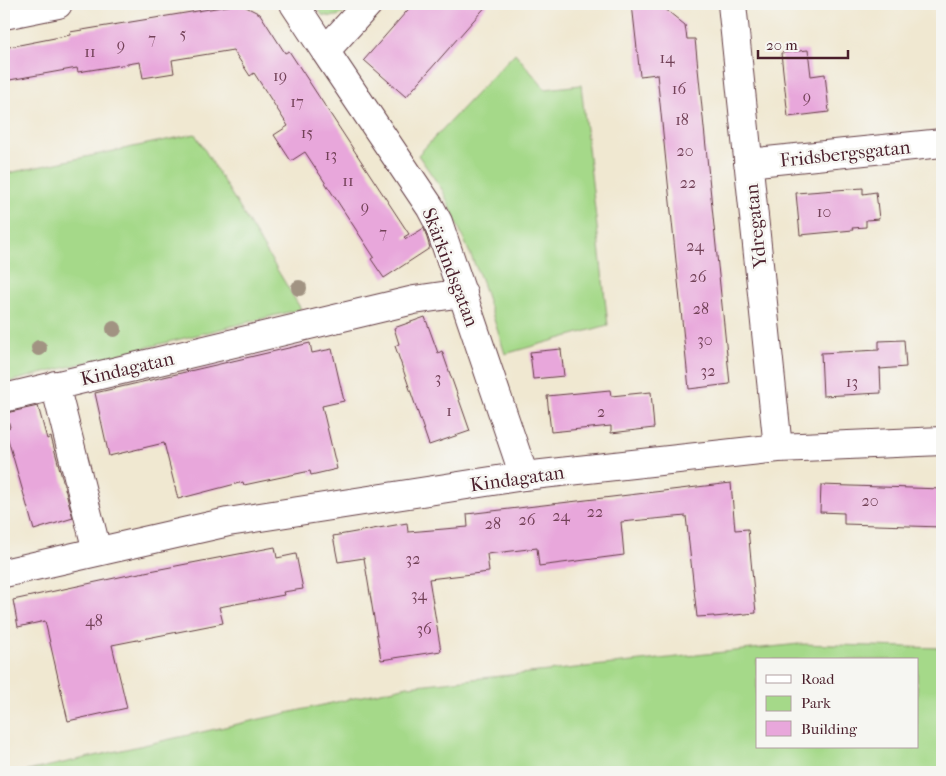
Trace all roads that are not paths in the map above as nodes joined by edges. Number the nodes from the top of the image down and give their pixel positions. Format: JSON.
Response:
{"nodes":[{"id":1,"x":58,"y":4,"type":"edge"},
{"id":2,"x":294,"y":4,"type":"edge"},
{"id":3,"x":368,"y":4,"type":"edge"},
{"id":4,"x":732,"y":4,"type":"edge"},
{"id":5,"x":4,"y":14,"type":"edge"},
{"id":6,"x":325,"y":51,"type":"junction"},
{"id":7,"x":942,"y":143,"type":"edge"},
{"id":8,"x":748,"y":163,"type":"junction"},
{"id":9,"x":463,"y":293,"type":"junction"},
{"id":10,"x":55,"y":386,"type":"junction"},
{"id":11,"x":4,"y":398,"type":"edge"},
{"id":12,"x":942,"y":441,"type":"edge"},
{"id":13,"x":778,"y":448,"type":"junction"},
{"id":14,"x":524,"y":476,"type":"junction"},
{"id":15,"x":97,"y":551,"type":"junction"},
{"id":16,"x":4,"y":573,"type":"edge"}],
"edges":[{"from":1,"to":5,"type":"street"},
{"from":2,"to":6,"type":"street","name":"Skärkindsgatan"},
{"from":3,"to":6,"type":"street"},
{"from":4,"to":8,"type":"street","name":"Ydregatan"},
{"from":6,"to":9,"type":"street","name":"Skärkindsgatan"},
{"from":7,"to":8,"type":"street","name":"Fridsbergsgatan"},
{"from":8,"to":13,"type":"street","name":"Ydregatan"},
{"from":9,"to":10,"type":"street","name":"Kindagatan"},
{"from":9,"to":14,"type":"street","name":"Skärkindsgatan"},
{"from":10,"to":11,"type":"street","name":"Kindagatan"},
{"from":10,"to":15,"type":"street","name":"Kindagatan"},
{"from":12,"to":13,"type":"street","name":"Kindagatan"},
{"from":13,"to":14,"type":"street","name":"Kindagatan"},
{"from":14,"to":15,"type":"street","name":"Kindagatan"},
{"from":15,"to":16,"type":"street","name":"Kindagatan"}]}
